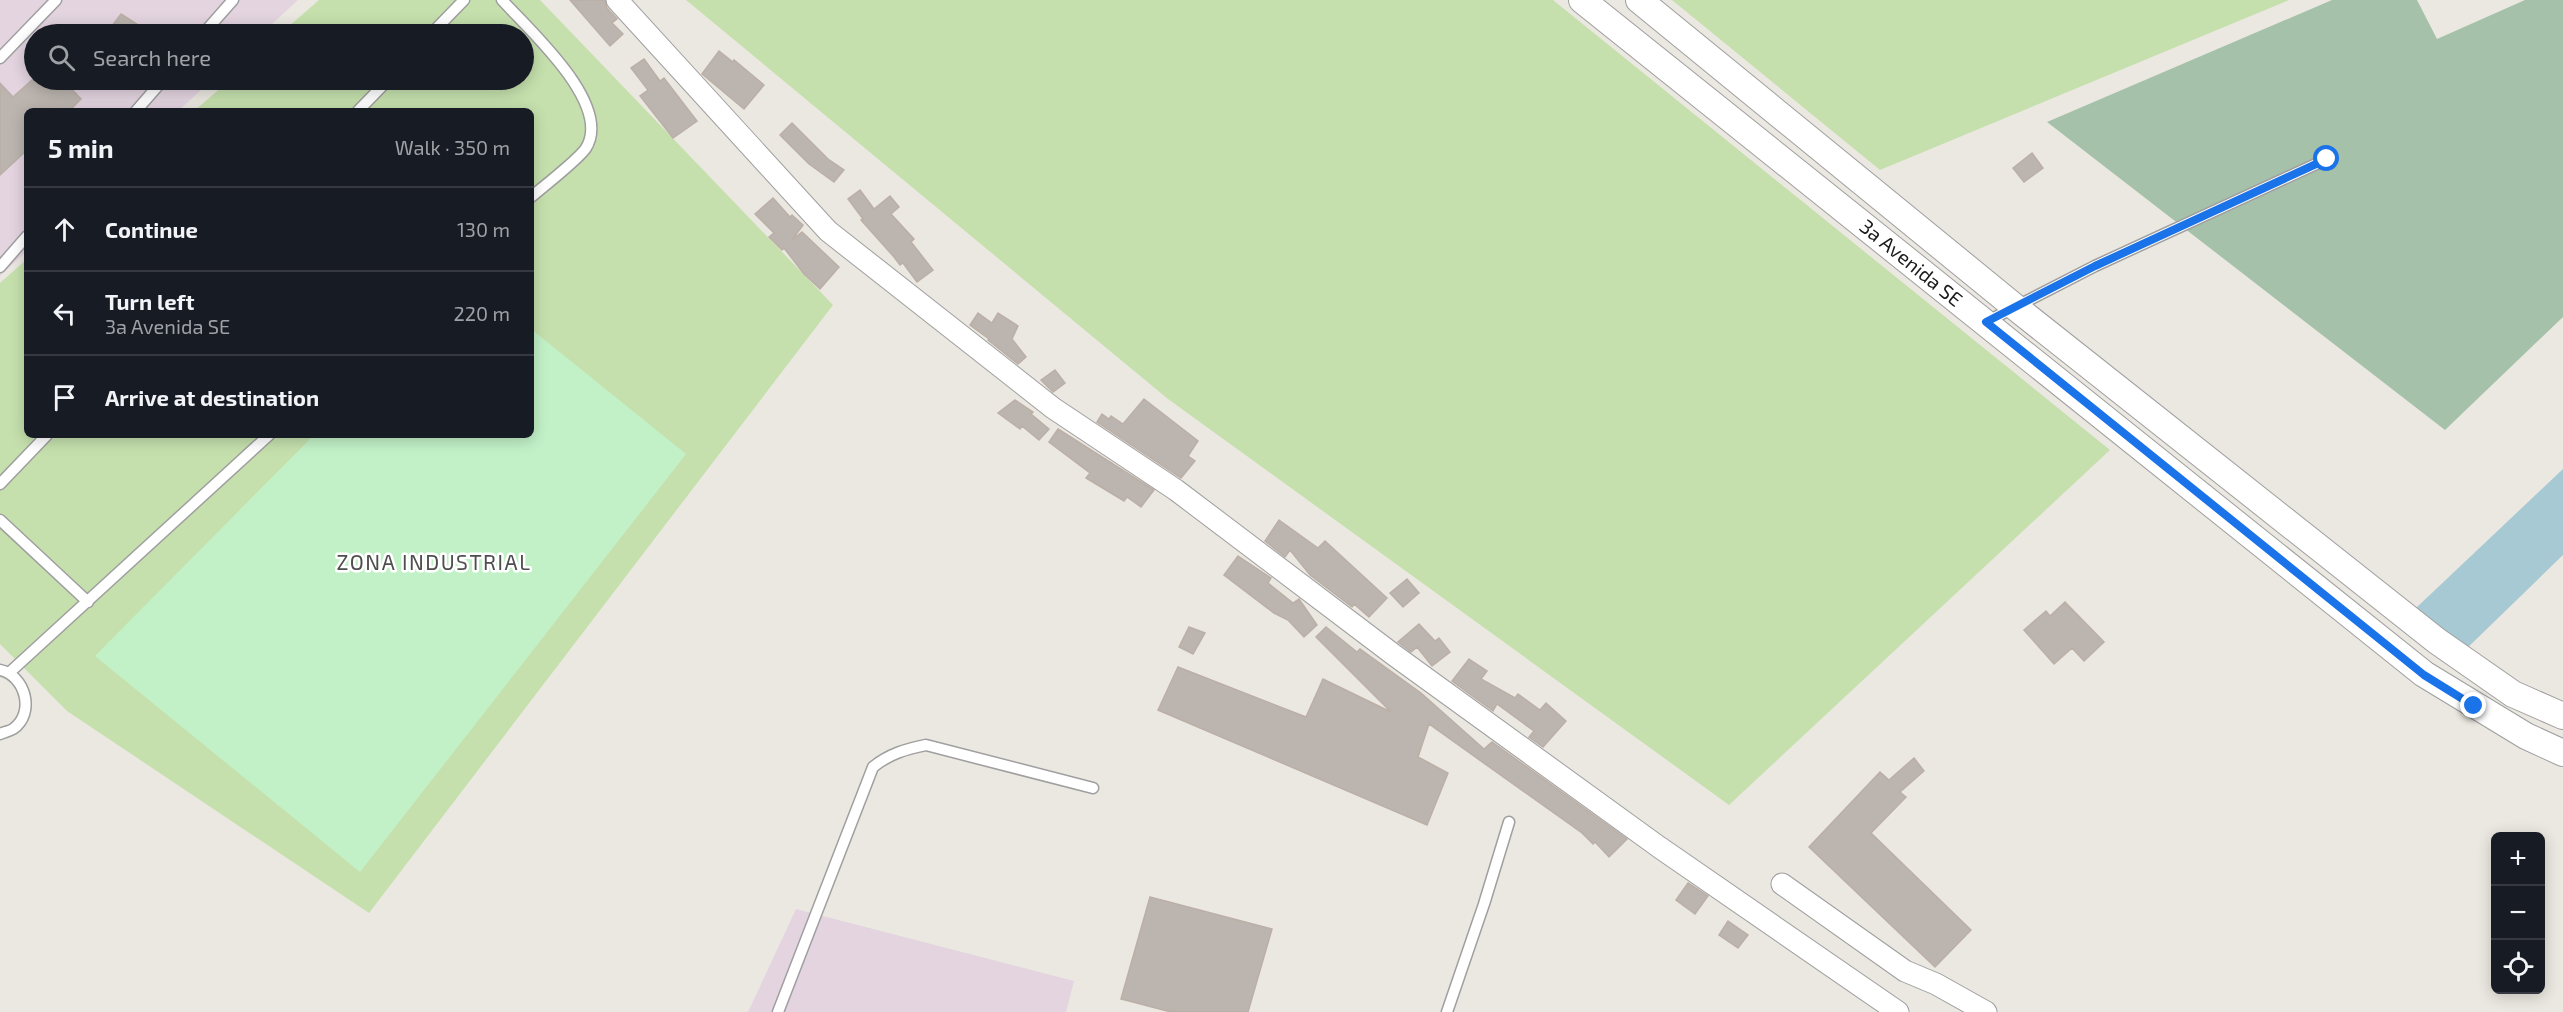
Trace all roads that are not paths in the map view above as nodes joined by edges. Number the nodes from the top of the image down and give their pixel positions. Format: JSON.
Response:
{"nodes":[{"id":1,"x":56,"y":0,"type":"edge"},
{"id":2,"x":233,"y":0,"type":"edge"},
{"id":3,"x":464,"y":0,"type":"edge"},
{"id":4,"x":502,"y":0,"type":"edge"},
{"id":5,"x":617,"y":0,"type":"edge"},
{"id":6,"x":1582,"y":0,"type":"edge"},
{"id":7,"x":1639,"y":0,"type":"edge"},
{"id":8,"x":33,"y":24,"type":"edge"},
{"id":9,"x":212,"y":24,"type":"edge"},
{"id":10,"x":441,"y":24,"type":"edge"},
{"id":11,"x":523,"y":24,"type":"edge"},
{"id":12,"x":24,"y":33,"type":"edge"},
{"id":13,"x":534,"y":36,"type":"edge"},
{"id":14,"x":0,"y":58,"type":"edge"},
{"id":15,"x":154,"y":90,"type":"edge"},
{"id":16,"x":378,"y":90,"type":"edge"},
{"id":17,"x":139,"y":108,"type":"edge"},
{"id":18,"x":361,"y":108,"type":"edge"},
{"id":19,"x":2327,"y":159,"type":"dead end"},
{"id":20,"x":534,"y":194,"type":"edge"},
{"id":21,"x":24,"y":239,"type":"edge"},
{"id":22,"x":0,"y":267,"type":"edge"},
{"id":23,"x":2015,"y":307,"type":"junction"},
{"id":24,"x":1986,"y":322,"type":"junction"},
{"id":25,"x":44,"y":438,"type":"edge"},
{"id":26,"x":266,"y":438,"type":"edge"},
{"id":27,"x":0,"y":484,"type":"edge"},
{"id":28,"x":0,"y":520,"type":"edge"},
{"id":29,"x":88,"y":602,"type":"junction"},
{"id":30,"x":5,"y":671,"type":"edge"},
{"id":31,"x":2563,"y":716,"type":"edge"},
{"id":32,"x":0,"y":734,"type":"edge"},
{"id":33,"x":2563,"y":753,"type":"edge"},
{"id":34,"x":1093,"y":788,"type":"dead end"},
{"id":35,"x":1509,"y":822,"type":"dead end"},
{"id":36,"x":1782,"y":884,"type":"dead end"},
{"id":37,"x":778,"y":1012,"type":"edge"},
{"id":38,"x":1447,"y":1012,"type":"edge"},
{"id":39,"x":1898,"y":1012,"type":"edge"},
{"id":40,"x":1986,"y":1012,"type":"edge"}],
"edges":[{"from":1,"to":8,"type":"lane"},
{"from":2,"to":9,"type":"lane"},
{"from":3,"to":10,"type":"lane"},
{"from":4,"to":11,"type":"lane"},
{"from":5,"to":39,"type":"street"},
{"from":6,"to":24,"type":"street","name":"3a Avenida SE"},
{"from":7,"to":23,"type":"street"},
{"from":12,"to":14,"type":"lane"},
{"from":13,"to":20,"type":"lane"},
{"from":15,"to":17,"type":"lane"},
{"from":16,"to":18,"type":"lane"},
{"from":19,"to":23,"type":"lane"},
{"from":21,"to":22,"type":"lane"},
{"from":23,"to":24,"type":"lane"},
{"from":23,"to":31,"type":"street"},
{"from":24,"to":33,"type":"street","name":"3a Avenida SE"},
{"from":25,"to":27,"type":"lane"},
{"from":26,"to":29,"type":"lane"},
{"from":28,"to":29,"type":"lane"},
{"from":29,"to":30,"type":"lane"},
{"from":30,"to":32,"type":"lane"},
{"from":34,"to":37,"type":"lane"},
{"from":35,"to":38,"type":"lane"},
{"from":36,"to":40,"type":"street"}]}
